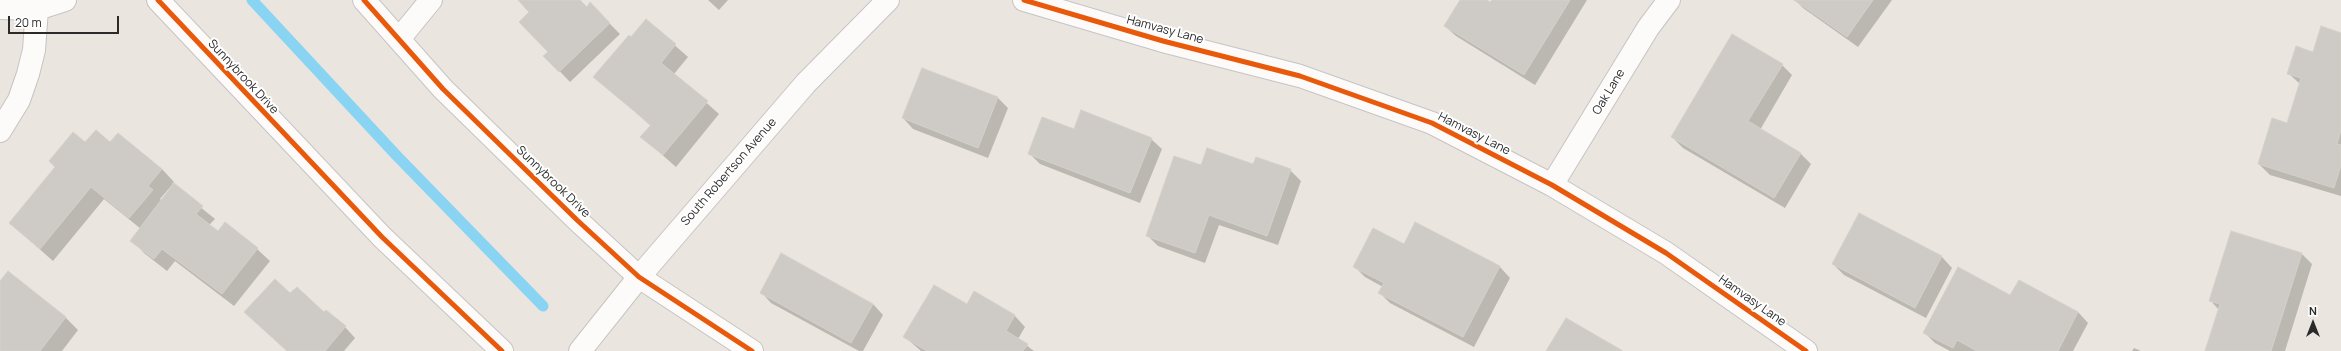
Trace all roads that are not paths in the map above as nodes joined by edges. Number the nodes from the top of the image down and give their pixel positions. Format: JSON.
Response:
{"nodes":[{"id":1,"x":65,"y":0,"type":"edge"},
{"id":2,"x":158,"y":0,"type":"edge"},
{"id":3,"x":364,"y":0,"type":"edge"},
{"id":4,"x":431,"y":0,"type":"edge"},
{"id":5,"x":888,"y":0,"type":"edge"},
{"id":6,"x":1024,"y":0,"type":"edge"},
{"id":7,"x":1669,"y":0,"type":"edge"},
{"id":8,"x":0,"y":8,"type":"edge"},
{"id":9,"x":37,"y":9,"type":"junction"},
{"id":10,"x":399,"y":39,"type":"junction"},
{"id":11,"x":0,"y":131,"type":"edge"},
{"id":12,"x":1552,"y":185,"type":"junction"},
{"id":13,"x":639,"y":277,"type":"junction"},
{"id":14,"x":502,"y":351,"type":"edge"},
{"id":15,"x":580,"y":351,"type":"edge"},
{"id":16,"x":752,"y":351,"type":"edge"},
{"id":17,"x":1806,"y":351,"type":"edge"}],
"edges":[{"from":1,"to":9,"type":"street"},
{"from":2,"to":14,"type":"street","name":"Sunnybrook Drive"},
{"from":3,"to":10,"type":"street","name":"Sunnybrook Drive"},
{"from":4,"to":10,"type":"street"},
{"from":5,"to":13,"type":"street","name":"South Robertson Avenue"},
{"from":6,"to":12,"type":"street","name":"Hamvasy Lane"},
{"from":7,"to":12,"type":"street","name":"Oak Lane"},
{"from":8,"to":9,"type":"street"},
{"from":9,"to":11,"type":"street"},
{"from":10,"to":13,"type":"street","name":"Sunnybrook Drive"},
{"from":12,"to":17,"type":"street","name":"Hamvasy Lane"},
{"from":13,"to":15,"type":"street","name":"South Robertson Avenue"},
{"from":13,"to":16,"type":"street","name":"Sunnybrook Drive"}]}
